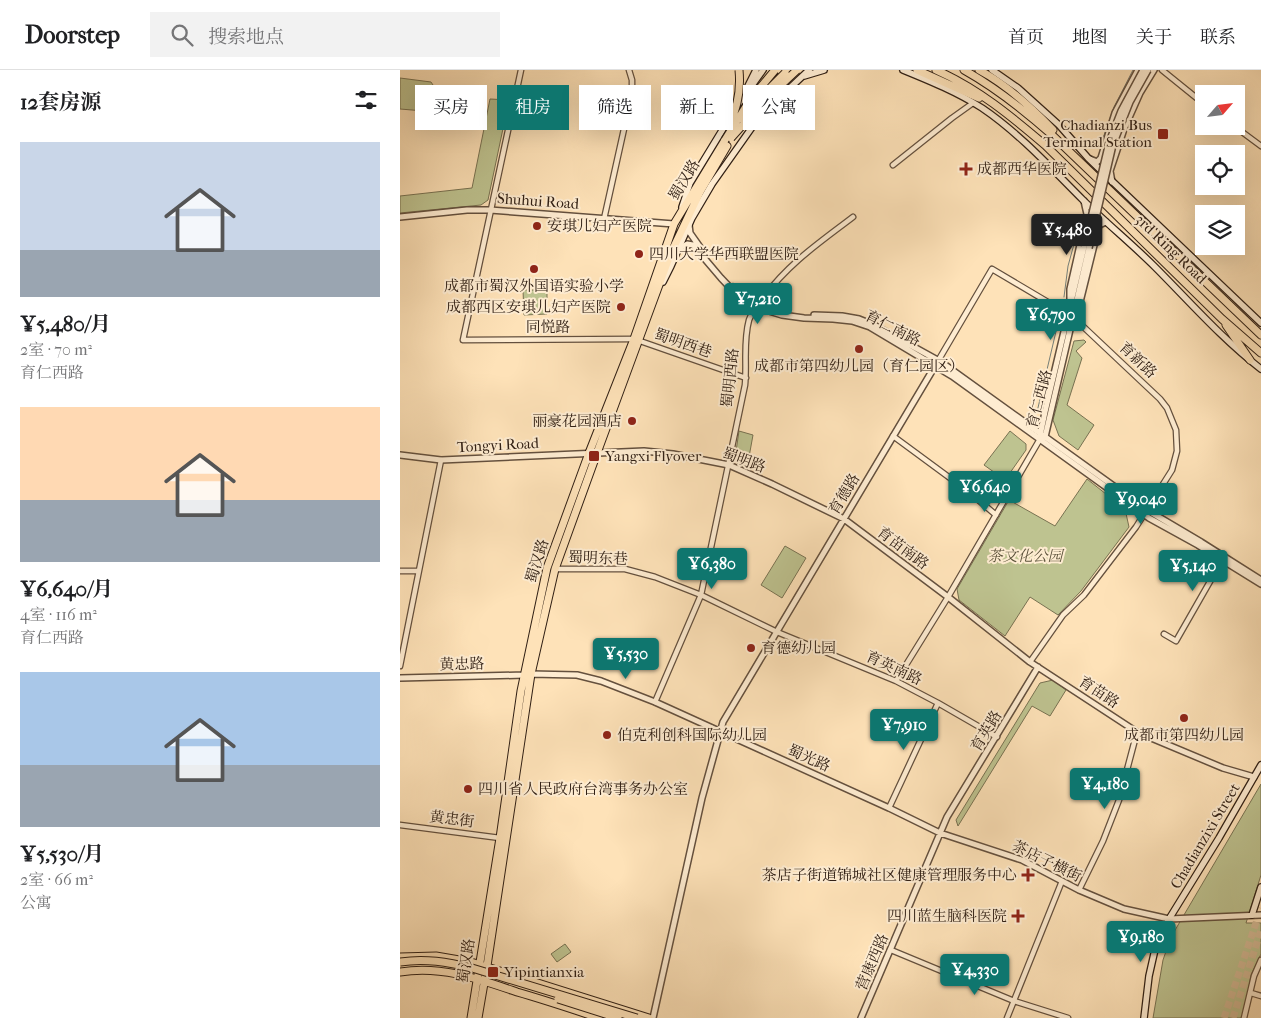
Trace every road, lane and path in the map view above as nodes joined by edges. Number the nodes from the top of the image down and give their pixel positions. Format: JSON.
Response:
{"nodes":[{"id":1,"x":521,"y":70,"type":"edge"},
{"id":2,"x":629,"y":70,"type":"edge"},
{"id":3,"x":739,"y":70,"type":"edge"},
{"id":4,"x":775,"y":70,"type":"edge"},
{"id":5,"x":788,"y":70,"type":"edge"},
{"id":6,"x":797,"y":70,"type":"edge"},
{"id":7,"x":809,"y":70,"type":"edge"},
{"id":8,"x":824,"y":70,"type":"edge"},
{"id":9,"x":903,"y":70,"type":"edge"},
{"id":10,"x":917,"y":70,"type":"edge"},
{"id":11,"x":936,"y":70,"type":"edge"},
{"id":12,"x":964,"y":70,"type":"edge"},
{"id":13,"x":979,"y":70,"type":"edge"},
{"id":14,"x":1138,"y":70,"type":"edge"},
{"id":15,"x":1143,"y":70,"type":"edge"},
{"id":16,"x":1148,"y":70,"type":"edge"},
{"id":17,"x":1154,"y":70,"type":"edge"},
{"id":18,"x":1162,"y":70,"type":"edge"},
{"id":19,"x":760,"y":71,"type":"edge"},
{"id":20,"x":990,"y":72,"type":"edge"},
{"id":21,"x":804,"y":76,"type":"junction"},
{"id":22,"x":783,"y":85,"type":"edge"},
{"id":23,"x":793,"y":85,"type":"edge"},
{"id":24,"x":1195,"y":97,"type":"edge"},
{"id":25,"x":973,"y":103,"type":"junction"},
{"id":26,"x":996,"y":105,"type":"junction"},
{"id":27,"x":750,"y":130,"type":"edge"},
{"id":28,"x":1245,"y":134,"type":"edge"},
{"id":29,"x":726,"y":141,"type":"junction"},
{"id":30,"x":1261,"y":146,"type":"edge"},
{"id":31,"x":1064,"y":147,"type":"junction"},
{"id":32,"x":1088,"y":158,"type":"junction"},
{"id":33,"x":893,"y":165,"type":"dead end"},
{"id":34,"x":1112,"y":182,"type":"junction"},
{"id":35,"x":1084,"y":201,"type":"junction"},
{"id":36,"x":490,"y":210,"type":"junction"},
{"id":37,"x":853,"y":216,"type":"dead end"},
{"id":38,"x":400,"y":217,"type":"edge"},
{"id":39,"x":604,"y":219,"type":"junction"},
{"id":40,"x":676,"y":221,"type":"junction"},
{"id":41,"x":1106,"y":222,"type":"junction"},
{"id":42,"x":689,"y":225,"type":"junction"},
{"id":43,"x":1087,"y":248,"type":"junction"},
{"id":44,"x":678,"y":249,"type":"junction"},
{"id":45,"x":992,"y":269,"type":"joint"},
{"id":46,"x":657,"y":292,"type":"junction"},
{"id":47,"x":758,"y":306,"type":"junction"},
{"id":48,"x":1072,"y":308,"type":"junction"},
{"id":49,"x":1234,"y":310,"type":"junction"},
{"id":50,"x":1070,"y":316,"type":"junction"},
{"id":51,"x":1222,"y":319,"type":"junction"},
{"id":52,"x":1261,"y":323,"type":"edge"},
{"id":53,"x":1261,"y":330,"type":"edge"},
{"id":54,"x":1261,"y":335,"type":"edge"},
{"id":55,"x":637,"y":340,"type":"junction"},
{"id":56,"x":1261,"y":353,"type":"edge"},
{"id":57,"x":1250,"y":360,"type":"junction"},
{"id":58,"x":937,"y":363,"type":"junction"},
{"id":59,"x":1261,"y":369,"type":"edge"},
{"id":60,"x":746,"y":378,"type":"junction"},
{"id":61,"x":893,"y":436,"type":"junction"},
{"id":62,"x":1042,"y":437,"type":"junction"},
{"id":63,"x":593,"y":453,"type":"junction"},
{"id":64,"x":400,"y":455,"type":"edge"},
{"id":65,"x":441,"y":460,"type":"junction"},
{"id":66,"x":729,"y":466,"type":"junction"},
{"id":67,"x":1145,"y":512,"type":"junction"},
{"id":68,"x":996,"y":515,"type":"junction"},
{"id":69,"x":844,"y":519,"type":"junction"},
{"id":70,"x":1224,"y":558,"type":"junction"},
{"id":71,"x":555,"y":569,"type":"junction"},
{"id":72,"x":400,"y":571,"type":"edge"},
{"id":73,"x":418,"y":571,"type":"junction"},
{"id":74,"x":1261,"y":580,"type":"edge"},
{"id":75,"x":1261,"y":584,"type":"edge"},
{"id":76,"x":701,"y":595,"type":"junction"},
{"id":77,"x":948,"y":597,"type":"junction"},
{"id":78,"x":777,"y":632,"type":"junction"},
{"id":79,"x":1164,"y":634,"type":"dead end"},
{"id":80,"x":1030,"y":662,"type":"junction"},
{"id":81,"x":400,"y":666,"type":"edge"},
{"id":82,"x":1038,"y":667,"type":"junction"},
{"id":83,"x":528,"y":675,"type":"junction"},
{"id":84,"x":400,"y":678,"type":"edge"},
{"id":85,"x":896,"y":681,"type":"junction"},
{"id":86,"x":655,"y":702,"type":"junction"},
{"id":87,"x":938,"y":703,"type":"junction"},
{"id":88,"x":720,"y":732,"type":"junction"},
{"id":89,"x":1137,"y":732,"type":"junction"},
{"id":90,"x":997,"y":738,"type":"junction"},
{"id":91,"x":1261,"y":766,"type":"edge"},
{"id":92,"x":1254,"y":777,"type":"junction"},
{"id":93,"x":889,"y":808,"type":"junction"},
{"id":94,"x":400,"y":825,"type":"edge"},
{"id":95,"x":940,"y":833,"type":"junction"},
{"id":96,"x":500,"y":838,"type":"junction"},
{"id":97,"x":1062,"y":881,"type":"junction"},
{"id":98,"x":1261,"y":887,"type":"edge"},
{"id":99,"x":1079,"y":890,"type":"junction"},
{"id":100,"x":1252,"y":915,"type":"junction"},
{"id":101,"x":1261,"y":915,"type":"edge"},
{"id":102,"x":1170,"y":919,"type":"junction"},
{"id":103,"x":891,"y":950,"type":"junction"},
{"id":104,"x":400,"y":957,"type":"edge"},
{"id":105,"x":1261,"y":960,"type":"edge"},
{"id":106,"x":400,"y":962,"type":"edge"},
{"id":107,"x":479,"y":964,"type":"junction"},
{"id":108,"x":400,"y":966,"type":"edge"},
{"id":109,"x":487,"y":966,"type":"junction"},
{"id":110,"x":400,"y":972,"type":"edge"},
{"id":111,"x":477,"y":979,"type":"junction"},
{"id":112,"x":484,"y":981,"type":"junction"},
{"id":113,"x":1251,"y":993,"type":"junction"},
{"id":114,"x":1261,"y":996,"type":"edge"},
{"id":115,"x":1014,"y":1001,"type":"junction"},
{"id":116,"x":471,"y":1018,"type":"edge"},
{"id":117,"x":478,"y":1018,"type":"edge"},
{"id":118,"x":599,"y":1018,"type":"edge"},
{"id":119,"x":618,"y":1018,"type":"edge"},
{"id":120,"x":637,"y":1018,"type":"edge"},
{"id":121,"x":651,"y":1018,"type":"edge"},
{"id":122,"x":861,"y":1018,"type":"edge"},
{"id":123,"x":1007,"y":1018,"type":"edge"},
{"id":124,"x":1068,"y":1018,"type":"edge"},
{"id":125,"x":1144,"y":1018,"type":"edge"},
{"id":126,"x":1244,"y":1018,"type":"edge"}],
"edges":[{"from":1,"to":36,"type":"street"},
{"from":2,"to":39,"type":"street"},
{"from":3,"to":29,"type":"main road","bridge":true},
{"from":4,"to":29,"type":"main road","bridge":true},
{"from":5,"to":29,"type":"main road","bridge":true},
{"from":6,"to":29,"type":"main road","bridge":true},
{"from":7,"to":21,"type":"main road"},
{"from":8,"to":21,"type":"main road"},
{"from":9,"to":25,"type":"main road"},
{"from":10,"to":26,"type":"main road"},
{"from":11,"to":26,"type":"main road","name":"3rd Ring Road"},
{"from":12,"to":31,"type":"main road","name":"3rd Ring Road"},
{"from":13,"to":20,"type":"main road"},
{"from":14,"to":32,"type":"street"},
{"from":15,"to":43,"type":"street","bridge":true},
{"from":16,"to":43,"type":"street","bridge":true},
{"from":17,"to":34,"type":"street"},
{"from":18,"to":24,"type":"street"},
{"from":19,"to":22,"type":"main road"},
{"from":19,"to":40,"type":"main road"},
{"from":20,"to":31,"type":"main road"},
{"from":20,"to":32,"type":"main road"},
{"from":21,"to":23,"type":"main road"},
{"from":25,"to":33,"type":"street"},
{"from":25,"to":35,"type":"main road"},
{"from":26,"to":51,"type":"main road","name":"3rd Ring Road"},
{"from":27,"to":42,"type":"main road"},
{"from":28,"to":30,"type":"street"},
{"from":29,"to":40,"type":"main road","name":"蜀汉路"},
{"from":29,"to":46,"type":"main road","name":"蜀汉路"},
{"from":31,"to":49,"type":"main road","name":"3rd Ring Road"},
{"from":32,"to":34,"type":"main road"},
{"from":34,"to":52,"type":"main road"},
{"from":35,"to":41,"type":"main road"},
{"from":35,"to":48,"type":"street"},
{"from":36,"to":38,"type":"street","name":"Shuhui Road"},
{"from":36,"to":39,"type":"street","name":"Shuhui Road"},
{"from":36,"to":55,"type":"street","name":"同悦路"},
{"from":37,"to":47,"type":"street","name":"蜀明西路"},
{"from":39,"to":40,"type":"street","name":"Shuhui Road"},
{"from":40,"to":55,"type":"main road","name":"蜀汉路"},
{"from":41,"to":48,"type":"street"},
{"from":41,"to":57,"type":"main road"},
{"from":42,"to":44,"type":"main road"},
{"from":42,"to":47,"type":"street"},
{"from":43,"to":48,"type":"street","name":"育仁西路"},
{"from":44,"to":46,"type":"main road"},
{"from":44,"to":47,"type":"street","name":"育仁南路"},
{"from":45,"to":50,"type":"street","name":"育新路"},
{"from":45,"to":58,"type":"street","name":"育德路"},
{"from":46,"to":55,"type":"main road","name":"蜀汉路"},
{"from":47,"to":58,"type":"street","name":"育仁南路"},
{"from":47,"to":60,"type":"street","name":"蜀明西路"},
{"from":48,"to":50,"type":"street","name":"育仁西路"},
{"from":49,"to":53,"type":"main road"},
{"from":49,"to":54,"type":"main road","name":"3rd Ring Road"},
{"from":50,"to":62,"type":"street","name":"育仁西路"},
{"from":50,"to":67,"type":"street","name":"育新路"},
{"from":51,"to":56,"type":"main road","name":"3rd Ring Road"},
{"from":51,"to":57,"type":"main road"},
{"from":55,"to":60,"type":"street","name":"蜀明西巷"},
{"from":55,"to":63,"type":"main road","name":"蜀汉路"},
{"from":57,"to":59,"type":"main road"},
{"from":58,"to":61,"type":"street","name":"育德路"},
{"from":58,"to":62,"type":"street","name":"育仁南路"},
{"from":60,"to":66,"type":"street","name":"蜀明西路"},
{"from":61,"to":68,"type":"street"},
{"from":61,"to":69,"type":"street","name":"育德路"},
{"from":62,"to":67,"type":"street","name":"育仁南路"},
{"from":62,"to":68,"type":"street","name":"育仁西路"},
{"from":63,"to":65,"type":"street","name":"Tongyi Road"},
{"from":63,"to":66,"type":"street","name":"蜀明路"},
{"from":63,"to":71,"type":"main road","name":"蜀汉路"},
{"from":63,"to":83,"type":"main road","name":"蜀汉路"},
{"from":64,"to":65,"type":"street","name":"Tongyi Road"},
{"from":65,"to":73,"type":"street"},
{"from":66,"to":69,"type":"street","name":"蜀明路"},
{"from":66,"to":76,"type":"street","name":"蜀明西路"},
{"from":67,"to":70,"type":"street","name":"育仁南路"},
{"from":67,"to":80,"type":"street"},
{"from":68,"to":77,"type":"street","name":"育仁西路"},
{"from":69,"to":77,"type":"street","name":"育苗南路"},
{"from":69,"to":78,"type":"street","name":"育德路"},
{"from":70,"to":74,"type":"street"},
{"from":70,"to":75,"type":"street"},
{"from":70,"to":79,"type":"street"},
{"from":71,"to":76,"type":"street","name":"蜀明东巷"},
{"from":71,"to":83,"type":"main road","name":"蜀汉路"},
{"from":72,"to":73,"type":"street"},
{"from":73,"to":81,"type":"street"},
{"from":76,"to":78,"type":"street","name":"蜀明东巷"},
{"from":76,"to":86,"type":"street","name":"蜀明西路"},
{"from":77,"to":80,"type":"street","name":"育苗路"},
{"from":77,"to":85,"type":"street","name":"育仁西路"},
{"from":78,"to":85,"type":"street","name":"育英南路"},
{"from":78,"to":88,"type":"street","name":"育德路"},
{"from":80,"to":82,"type":"street","name":"育苗路"},
{"from":82,"to":89,"type":"street","name":"育苗路"},
{"from":82,"to":90,"type":"street","name":"育英路"},
{"from":83,"to":84,"type":"street","name":"黄忠路"},
{"from":83,"to":86,"type":"street","name":"黄忠路"},
{"from":83,"to":96,"type":"main road","name":"蜀汉路"},
{"from":83,"to":109,"type":"main road","name":"蜀汉路"},
{"from":85,"to":87,"type":"street","name":"育英南路"},
{"from":86,"to":88,"type":"street","name":"蜀光路"},
{"from":87,"to":90,"type":"street","name":"育英南路"},
{"from":87,"to":93,"type":"street"},
{"from":88,"to":93,"type":"street","name":"蜀光路"},
{"from":88,"to":121,"type":"street","name":"育德路"},
{"from":89,"to":92,"type":"street","name":"育苗路"},
{"from":89,"to":99,"type":"street"},
{"from":90,"to":95,"type":"street","name":"育英路"},
{"from":91,"to":92,"type":"main road","name":"Chadianzixi Street"},
{"from":92,"to":102,"type":"main road","name":"Chadianzixi Street"},
{"from":93,"to":95,"type":"street","name":"茶店子横街"},
{"from":94,"to":96,"type":"street","name":"黄忠街"},
{"from":95,"to":97,"type":"street","name":"茶店子横街"},
{"from":95,"to":103,"type":"street","name":"营康西路"},
{"from":96,"to":107,"type":"main road","name":"蜀汉路"},
{"from":97,"to":99,"type":"street","name":"茶店子横街"},
{"from":97,"to":115,"type":"street"},
{"from":98,"to":100,"type":"main road"},
{"from":99,"to":102,"type":"street","name":"茶店子横街"},
{"from":100,"to":101,"type":"street","name":"茶店子横街"},
{"from":100,"to":102,"type":"street","name":"茶店子横街"},
{"from":102,"to":125,"type":"main road","name":"Chadianzixi Street"},
{"from":103,"to":115,"type":"street"},
{"from":103,"to":122,"type":"street","name":"营康西路"},
{"from":104,"to":107,"type":"main road"},
{"from":105,"to":113,"type":"street"},
{"from":106,"to":120,"type":"main road","bridge":true},
{"from":107,"to":109,"type":"main road"},
{"from":107,"to":111,"type":"main road","name":"蜀汉路"},
{"from":108,"to":119,"type":"main road","bridge":true},
{"from":109,"to":112,"type":"main road","name":"蜀汉路"},
{"from":109,"to":121,"type":"main road"},
{"from":110,"to":111,"type":"main road"},
{"from":111,"to":112,"type":"main road"},
{"from":111,"to":116,"type":"main road","name":"蜀汉路"},
{"from":112,"to":117,"type":"main road","name":"蜀汉路"},
{"from":112,"to":118,"type":"main road"},
{"from":113,"to":114,"type":"street"},
{"from":113,"to":126,"type":"street"},
{"from":115,"to":123,"type":"street"},
{"from":115,"to":124,"type":"street"}]}
